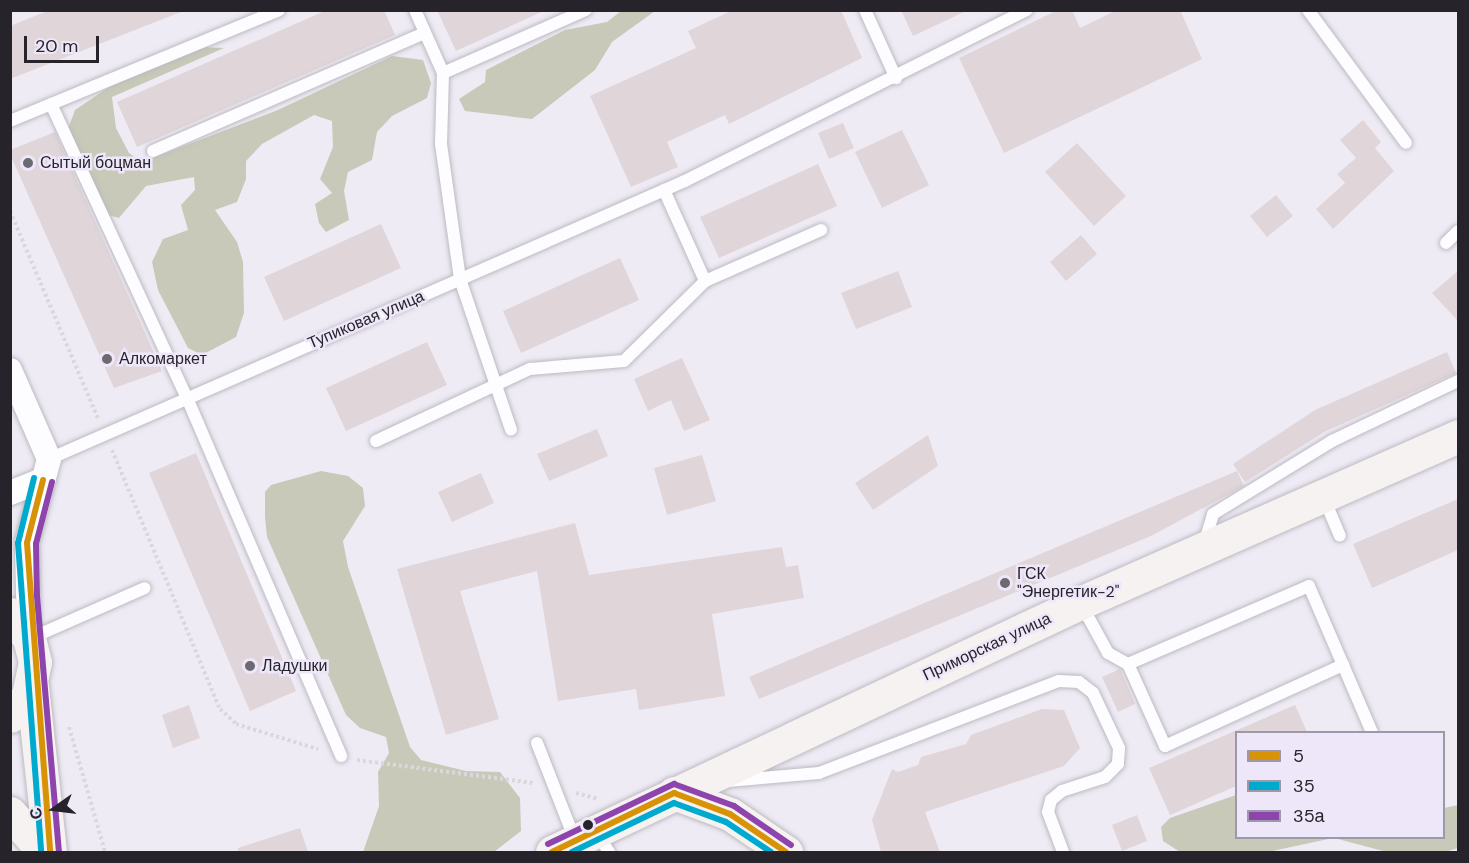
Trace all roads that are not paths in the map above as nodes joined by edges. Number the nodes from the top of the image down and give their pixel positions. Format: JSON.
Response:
{"nodes":[{"id":1,"x":279,"y":10,"type":"edge"},
{"id":2,"x":415,"y":10,"type":"edge"},
{"id":3,"x":586,"y":10,"type":"edge"},
{"id":4,"x":865,"y":10,"type":"edge"},
{"id":5,"x":1027,"y":10,"type":"edge"},
{"id":6,"x":1308,"y":10,"type":"edge"},
{"id":7,"x":425,"y":33,"type":"junction"},
{"id":8,"x":443,"y":73,"type":"junction"},
{"id":9,"x":896,"y":78,"type":"junction"},
{"id":10,"x":51,"y":104,"type":"junction"},
{"id":11,"x":10,"y":121,"type":"edge"},
{"id":12,"x":1406,"y":143,"type":"dead end"},
{"id":13,"x":153,"y":151,"type":"dead end"},
{"id":14,"x":664,"y":190,"type":"junction"},
{"id":15,"x":821,"y":230,"type":"dead end"},
{"id":16,"x":1458,"y":231,"type":"edge"},
{"id":17,"x":1446,"y":243,"type":"dead end"},
{"id":18,"x":460,"y":279,"type":"junction"},
{"id":19,"x":705,"y":281,"type":"junction"},
{"id":20,"x":10,"y":370,"type":"edge"},
{"id":21,"x":1458,"y":381,"type":"edge"},
{"id":22,"x":496,"y":387,"type":"junction"},
{"id":23,"x":187,"y":398,"type":"junction"},
{"id":24,"x":511,"y":430,"type":"dead end"},
{"id":25,"x":1458,"y":436,"type":"edge"},
{"id":26,"x":376,"y":441,"type":"dead end"},
{"id":27,"x":46,"y":470,"type":"junction"},
{"id":28,"x":10,"y":493,"type":"edge"},
{"id":29,"x":1323,"y":496,"type":"junction"},
{"id":30,"x":1340,"y":536,"type":"dead end"},
{"id":31,"x":27,"y":543,"type":"junction"},
{"id":32,"x":1203,"y":549,"type":"junction"},
{"id":33,"x":10,"y":563,"type":"edge"},
{"id":34,"x":145,"y":588,"type":"dead end"},
{"id":35,"x":1080,"y":603,"type":"junction"},
{"id":36,"x":20,"y":626,"type":"edge"},
{"id":37,"x":1128,"y":664,"type":"junction"},
{"id":38,"x":1343,"y":666,"type":"junction"},
{"id":39,"x":32,"y":686,"type":"junction"},
{"id":40,"x":10,"y":716,"type":"edge"},
{"id":41,"x":1372,"y":731,"type":"edge"},
{"id":42,"x":537,"y":743,"type":"dead end"},
{"id":43,"x":341,"y":756,"type":"road end"},
{"id":44,"x":687,"y":788,"type":"junction"},
{"id":45,"x":10,"y":813,"type":"edge"},
{"id":46,"x":583,"y":845,"type":"edge"},
{"id":47,"x":44,"y":852,"type":"edge"},
{"id":48,"x":50,"y":852,"type":"edge"},
{"id":49,"x":786,"y":852,"type":"edge"},
{"id":50,"x":1063,"y":852,"type":"edge"}],
"edges":[{"from":1,"to":10,"type":"lane"},
{"from":2,"to":7,"type":"lane"},
{"from":3,"to":8,"type":"lane"},
{"from":4,"to":9,"type":"lane"},
{"from":5,"to":9,"type":"lane","name":"Тупиковая улица"},
{"from":6,"to":12,"type":"lane"},
{"from":7,"to":8,"type":"lane"},
{"from":7,"to":13,"type":"lane"},
{"from":8,"to":18,"type":"lane"},
{"from":9,"to":14,"type":"lane","name":"Тупиковая улица"},
{"from":10,"to":11,"type":"lane"},
{"from":10,"to":23,"type":"lane"},
{"from":14,"to":18,"type":"lane","name":"Тупиковая улица"},
{"from":14,"to":19,"type":"lane"},
{"from":15,"to":19,"type":"lane"},
{"from":16,"to":17,"type":"lane"},
{"from":18,"to":22,"type":"lane"},
{"from":18,"to":23,"type":"lane","name":"Тупиковая улица"},
{"from":19,"to":22,"type":"lane"},
{"from":20,"to":27,"type":"street"},
{"from":21,"to":32,"type":"lane"},
{"from":22,"to":24,"type":"lane"},
{"from":22,"to":26,"type":"lane"},
{"from":23,"to":27,"type":"lane","name":"Тупиковая улица"},
{"from":23,"to":43,"type":"lane"},
{"from":25,"to":29,"type":"main road","name":"Приморская улица"},
{"from":27,"to":28,"type":"street"},
{"from":27,"to":31,"type":"street"},
{"from":29,"to":30,"type":"lane"},
{"from":29,"to":32,"type":"main road","name":"Приморская улица"},
{"from":31,"to":33,"type":"street"},
{"from":31,"to":36,"type":"street"},
{"from":32,"to":35,"type":"main road","name":"Приморская улица"},
{"from":34,"to":36,"type":"lane"},
{"from":35,"to":37,"type":"lane"},
{"from":35,"to":44,"type":"main road","name":"Приморская улица"},
{"from":36,"to":39,"type":"main road"},
{"from":37,"to":38,"type":"lane"},
{"from":37,"to":38,"type":"lane"},
{"from":38,"to":41,"type":"lane"},
{"from":39,"to":40,"type":"main road"},
{"from":39,"to":48,"type":"main road"},
{"from":42,"to":46,"type":"lane"},
{"from":44,"to":46,"type":"main road","name":"Приморская улица"},
{"from":44,"to":49,"type":"main road"},
{"from":44,"to":50,"type":"lane"},
{"from":45,"to":47,"type":"main road"}]}
